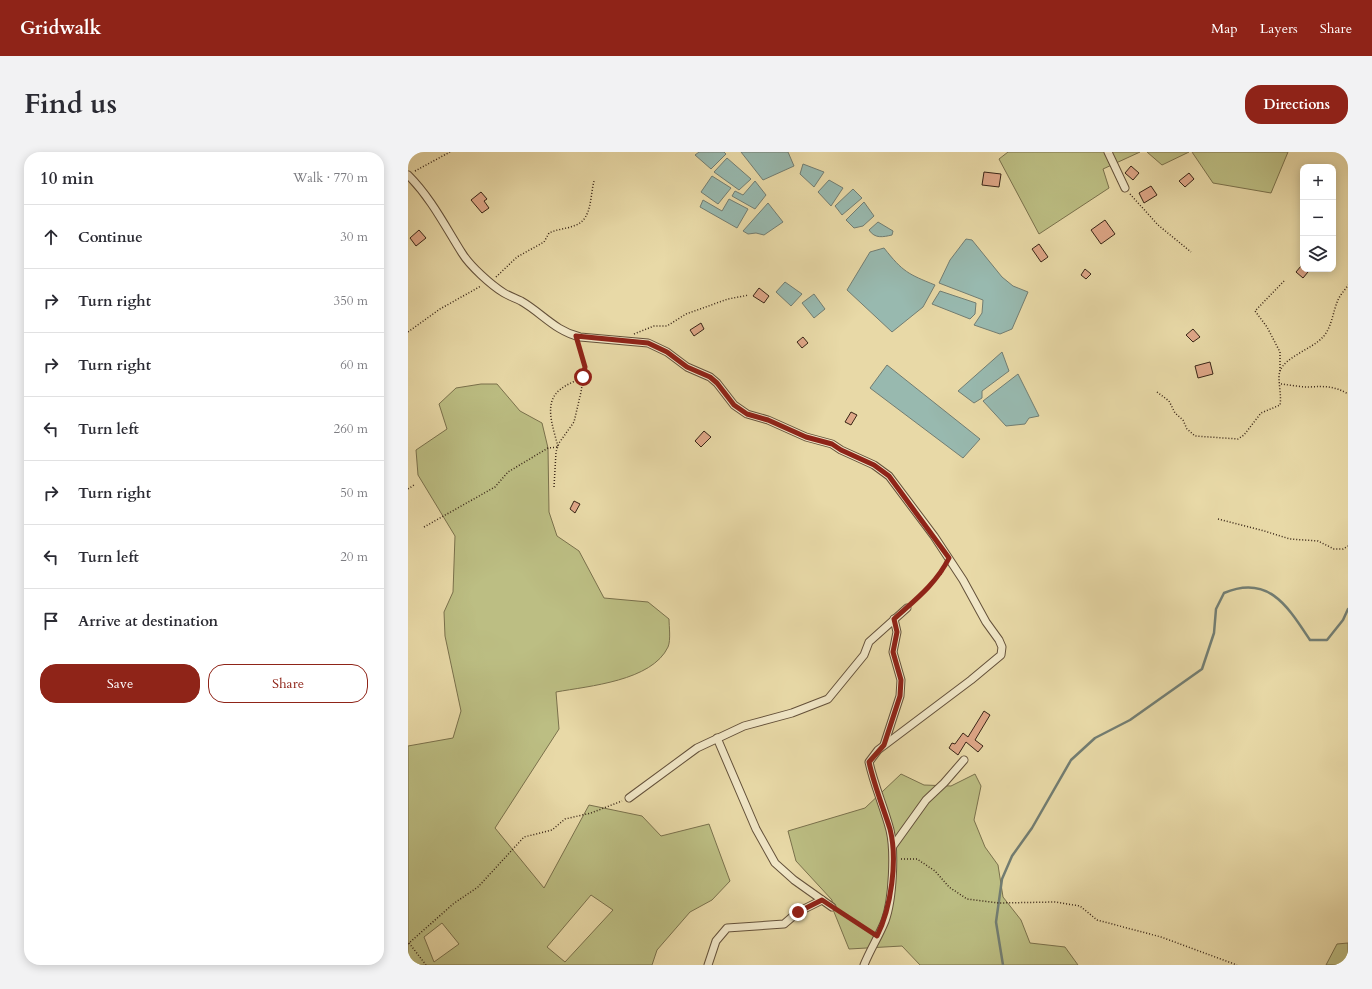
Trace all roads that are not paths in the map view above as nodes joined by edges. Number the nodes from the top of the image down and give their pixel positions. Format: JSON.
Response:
{"nodes":[{"id":1,"x":1108,"y":152,"type":"edge"},
{"id":2,"x":411,"y":173,"type":"edge"},
{"id":3,"x":1125,"y":188,"type":"road end"},
{"id":4,"x":907,"y":608,"type":"road end"},
{"id":5,"x":894,"y":619,"type":"junction"},
{"id":6,"x":717,"y":738,"type":"junction"},
{"id":7,"x":884,"y":745,"type":"junction"},
{"id":8,"x":964,"y":760,"type":"dead end"},
{"id":9,"x":629,"y":798,"type":"road end"},
{"id":10,"x":893,"y":846,"type":"junction"},
{"id":11,"x":822,"y":900,"type":"junction"},
{"id":12,"x":832,"y":907,"type":"road end"},
{"id":13,"x":708,"y":965,"type":"edge"},
{"id":14,"x":864,"y":965,"type":"edge"}],
"edges":[{"from":1,"to":3,"type":"street"},
{"from":2,"to":7,"type":"street"},
{"from":4,"to":5,"type":"street"},
{"from":5,"to":6,"type":"street"},
{"from":5,"to":7,"type":"street"},
{"from":6,"to":9,"type":"street"},
{"from":6,"to":11,"type":"street"},
{"from":7,"to":10,"type":"street"},
{"from":8,"to":10,"type":"street"},
{"from":10,"to":14,"type":"street"},
{"from":11,"to":12,"type":"street"},
{"from":11,"to":13,"type":"street"}]}
